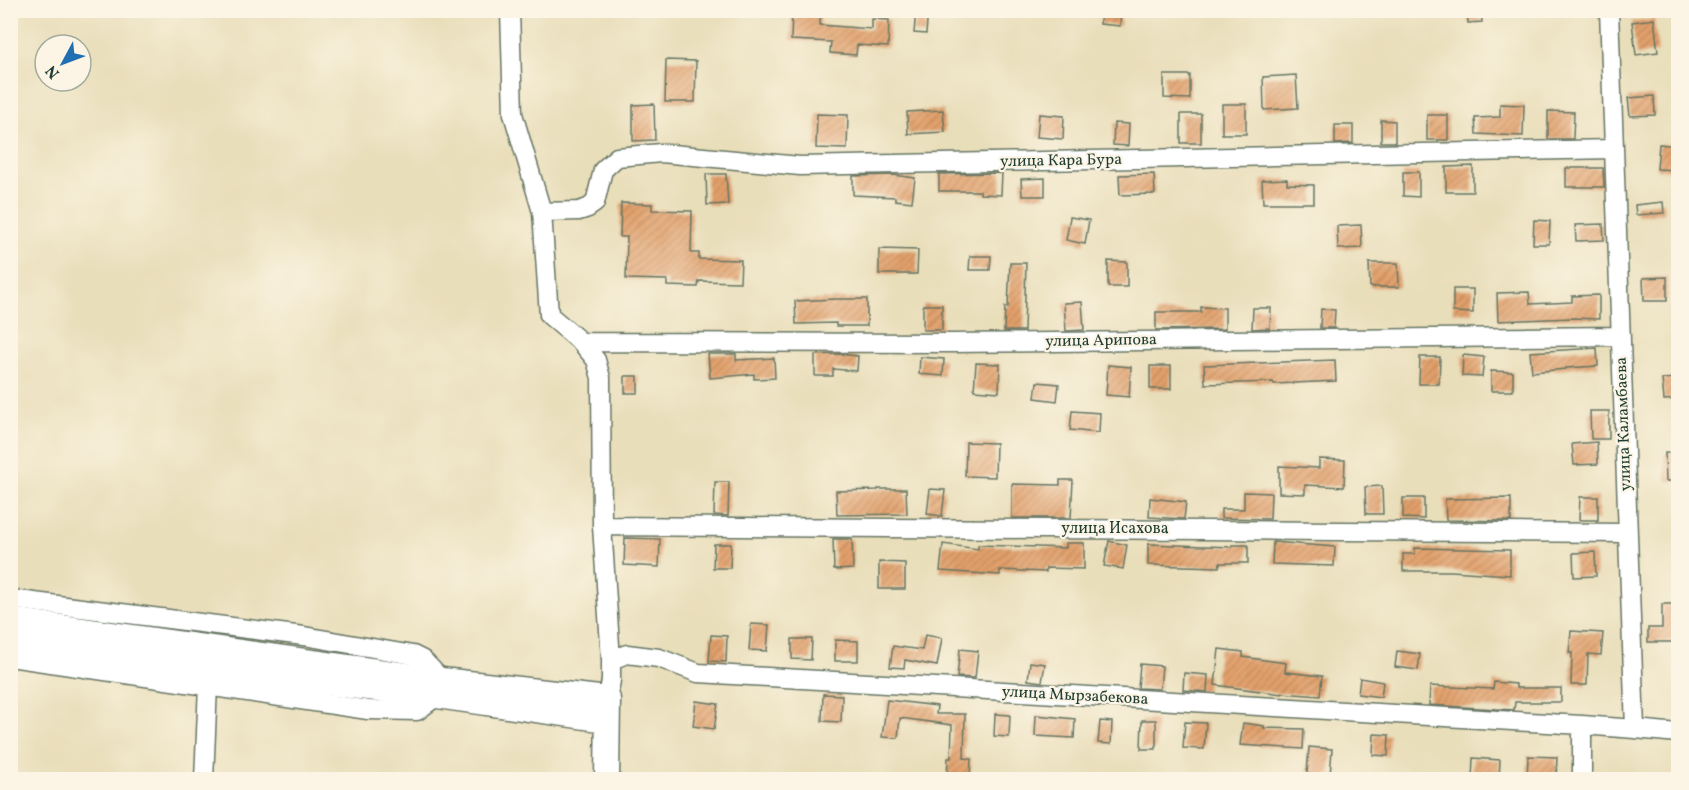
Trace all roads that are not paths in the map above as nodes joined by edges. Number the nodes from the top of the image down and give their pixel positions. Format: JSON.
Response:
{"nodes":[{"id":1,"x":510,"y":10,"type":"edge"},
{"id":2,"x":1609,"y":10,"type":"edge"},
{"id":3,"x":1614,"y":149,"type":"junction"},
{"id":4,"x":542,"y":212,"type":"junction"},
{"id":5,"x":1620,"y":336,"type":"junction"},
{"id":6,"x":581,"y":342,"type":"junction"},
{"id":7,"x":602,"y":526,"type":"junction"},
{"id":8,"x":1628,"y":533,"type":"junction"},
{"id":9,"x":10,"y":599,"type":"edge"},
{"id":10,"x":10,"y":620,"type":"edge"},
{"id":11,"x":10,"y":641,"type":"edge"},
{"id":12,"x":10,"y":657,"type":"edge"},
{"id":13,"x":611,"y":660,"type":"junction"},
{"id":14,"x":210,"y":678,"type":"junction"},
{"id":15,"x":440,"y":688,"type":"junction"},
{"id":16,"x":607,"y":709,"type":"junction"},
{"id":17,"x":1582,"y":726,"type":"junction"},
{"id":18,"x":1635,"y":729,"type":"junction"},
{"id":19,"x":1678,"y":733,"type":"edge"},
{"id":20,"x":204,"y":780,"type":"edge"},
{"id":21,"x":607,"y":780,"type":"edge"},
{"id":22,"x":1582,"y":780,"type":"edge"}],
"edges":[{"from":1,"to":4,"type":"street"},
{"from":2,"to":3,"type":"street","name":"улица Каламбаева"},
{"from":3,"to":4,"type":"street","name":"улица Кара Бура"},
{"from":3,"to":5,"type":"street","name":"улица Каламбаева"},
{"from":4,"to":6,"type":"street"},
{"from":5,"to":6,"type":"street","name":"улица Арипова"},
{"from":5,"to":8,"type":"street","name":"улица Каламбаева"},
{"from":6,"to":7,"type":"street"},
{"from":7,"to":8,"type":"street","name":"улица Исахова"},
{"from":7,"to":13,"type":"street"},
{"from":8,"to":18,"type":"street","name":"улица Каламбаева"},
{"from":9,"to":15,"type":"street"},
{"from":10,"to":15,"type":"main road"},
{"from":11,"to":14,"type":"main road"},
{"from":12,"to":14,"type":"street"},
{"from":13,"to":16,"type":"street"},
{"from":13,"to":17,"type":"street","name":"улица Мырзабекова"},
{"from":14,"to":15,"type":"main road"},
{"from":14,"to":20,"type":"street"},
{"from":15,"to":16,"type":"main road"},
{"from":16,"to":21,"type":"main road"},
{"from":17,"to":18,"type":"street"},
{"from":17,"to":22,"type":"street"},
{"from":18,"to":19,"type":"street"}]}
